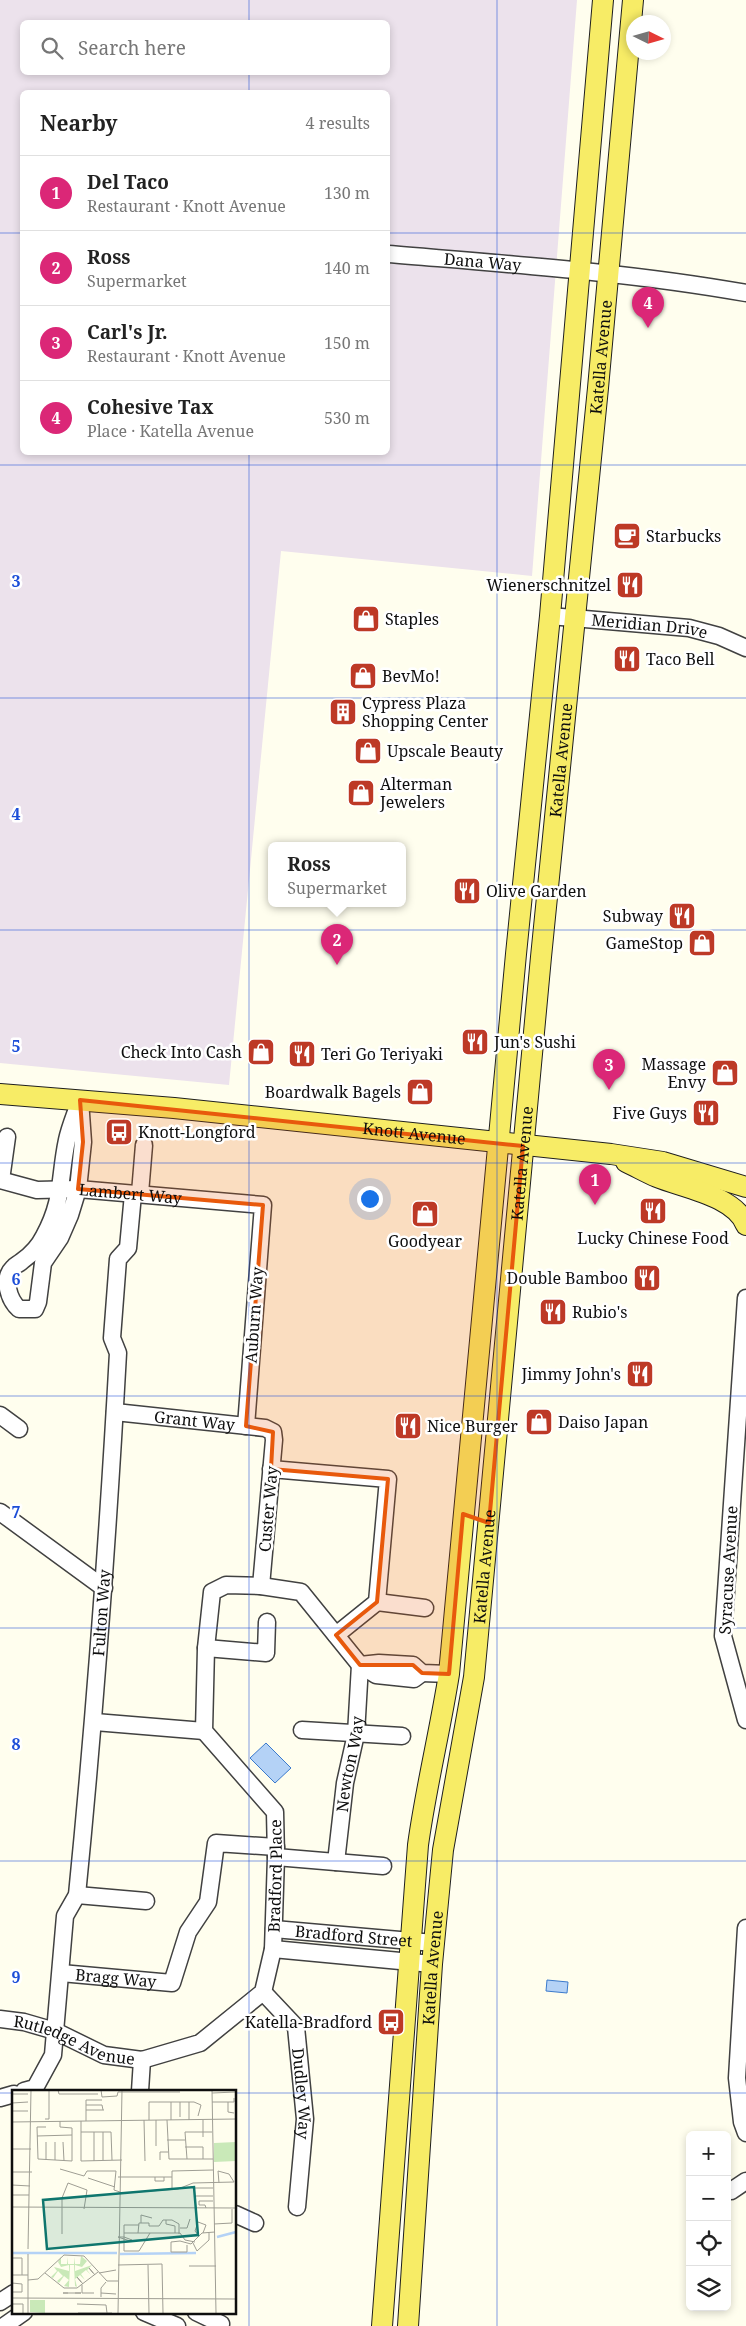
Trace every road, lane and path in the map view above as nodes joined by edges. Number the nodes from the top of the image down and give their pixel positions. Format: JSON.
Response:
{"nodes":[{"id":1,"x":603,"y":0,"type":"edge"},
{"id":2,"x":633,"y":0,"type":"edge"},
{"id":3,"x":390,"y":254,"type":"edge"},
{"id":4,"x":579,"y":270,"type":"junction"},
{"id":5,"x":608,"y":274,"type":"junction"},
{"id":6,"x":746,"y":293,"type":"edge"},
{"id":7,"x":550,"y":616,"type":"junction"},
{"id":8,"x":575,"y":618,"type":"junction"},
{"id":9,"x":746,"y":648,"type":"edge"},
{"id":10,"x":0,"y":1094,"type":"edge"},
{"id":11,"x":80,"y":1100,"type":"junction"},
{"id":12,"x":7,"y":1137,"type":"dead end"},
{"id":13,"x":498,"y":1144,"type":"junction"},
{"id":14,"x":144,"y":1145,"type":"dead end"},
{"id":15,"x":523,"y":1146,"type":"junction"},
{"id":16,"x":611,"y":1154,"type":"junction"},
{"id":17,"x":1,"y":1180,"type":"edge"},
{"id":18,"x":746,"y":1186,"type":"edge"},
{"id":19,"x":78,"y":1189,"type":"junction"},
{"id":20,"x":61,"y":1190,"type":"junction"},
{"id":21,"x":137,"y":1193,"type":"junction"},
{"id":22,"x":263,"y":1205,"type":"joint"},
{"id":23,"x":746,"y":1225,"type":"edge"},
{"id":24,"x":746,"y":1298,"type":"edge"},
{"id":25,"x":115,"y":1412,"type":"junction"},
{"id":26,"x":0,"y":1415,"type":"edge"},
{"id":27,"x":472,"y":1420,"type":"junction"},
{"id":28,"x":246,"y":1426,"type":"junction"},
{"id":29,"x":19,"y":1429,"type":"dead end"},
{"id":30,"x":273,"y":1432,"type":"joint"},
{"id":31,"x":272,"y":1469,"type":"junction"},
{"id":32,"x":0,"y":1512,"type":"edge"},
{"id":33,"x":489,"y":1523,"type":"junction"},
{"id":34,"x":261,"y":1586,"type":"junction"},
{"id":35,"x":104,"y":1588,"type":"junction"},
{"id":36,"x":377,"y":1602,"type":"junction"},
{"id":37,"x":425,"y":1608,"type":"dead end"},
{"id":38,"x":268,"y":1622,"type":"dead end"},
{"id":39,"x":336,"y":1635,"type":"junction"},
{"id":40,"x":206,"y":1648,"type":"junction"},
{"id":41,"x":360,"y":1665,"type":"junction"},
{"id":42,"x":449,"y":1674,"type":"junction"},
{"id":43,"x":746,"y":1720,"type":"edge"},
{"id":44,"x":95,"y":1722,"type":"junction"},
{"id":45,"x":302,"y":1730,"type":"dead end"},
{"id":46,"x":204,"y":1731,"type":"junction"},
{"id":47,"x":356,"y":1734,"type":"junction"},
{"id":48,"x":402,"y":1736,"type":"dead end"},
{"id":49,"x":276,"y":1852,"type":"junction"},
{"id":50,"x":336,"y":1862,"type":"junction"},
{"id":51,"x":383,"y":1866,"type":"dead end"},
{"id":52,"x":77,"y":1895,"type":"junction"},
{"id":53,"x":146,"y":1901,"type":"dead end"},
{"id":54,"x":746,"y":1928,"type":"edge"},
{"id":55,"x":274,"y":1930,"type":"junction"},
{"id":56,"x":410,"y":1941,"type":"junction"},
{"id":57,"x":434,"y":1943,"type":"junction"},
{"id":58,"x":273,"y":1949,"type":"junction"},
{"id":59,"x":408,"y":1962,"type":"junction"},
{"id":60,"x":432,"y":1964,"type":"junction"},
{"id":61,"x":61,"y":1973,"type":"junction"},
{"id":62,"x":744,"y":1985,"type":"edge"},
{"id":63,"x":263,"y":1992,"type":"junction"},
{"id":64,"x":0,"y":2018,"type":"edge"},
{"id":65,"x":55,"y":2031,"type":"junction"},
{"id":66,"x":142,"y":2060,"type":"junction"},
{"id":67,"x":28,"y":2090,"type":"edge"},
{"id":68,"x":140,"y":2090,"type":"edge"},
{"id":69,"x":745,"y":2126,"type":"edge"},
{"id":70,"x":746,"y":2181,"type":"edge"},
{"id":71,"x":731,"y":2190,"type":"dead end"},
{"id":72,"x":296,"y":2207,"type":"dead end"},
{"id":73,"x":236,"y":2214,"type":"edge"},
{"id":74,"x":255,"y":2224,"type":"dead end"},
{"id":75,"x":12,"y":2294,"type":"edge"},
{"id":76,"x":0,"y":2302,"type":"edge"},
{"id":77,"x":21,"y":2314,"type":"edge"},
{"id":78,"x":149,"y":2314,"type":"edge"},
{"id":79,"x":200,"y":2314,"type":"edge"},
{"id":80,"x":221,"y":2324,"type":"dead end"},
{"id":81,"x":4,"y":2326,"type":"edge"},
{"id":82,"x":177,"y":2326,"type":"edge"},
{"id":83,"x":382,"y":2326,"type":"edge"},
{"id":84,"x":408,"y":2326,"type":"edge"}],
"edges":[{"from":1,"to":4,"type":"main road","name":"Katella Avenue"},
{"from":2,"to":5,"type":"main road","name":"Katella Avenue"},
{"from":3,"to":4,"type":"street","name":"Dana Way"},
{"from":4,"to":5,"type":"street","name":"Dana Way"},
{"from":4,"to":7,"type":"main road","name":"Katella Avenue"},
{"from":5,"to":6,"type":"street","name":"Dana Way"},
{"from":5,"to":8,"type":"main road","name":"Katella Avenue"},
{"from":7,"to":8,"type":"street","name":"Meridian Drive"},
{"from":7,"to":13,"type":"main road","name":"Katella Avenue"},
{"from":8,"to":9,"type":"street","name":"Meridian Drive"},
{"from":8,"to":15,"type":"main road","name":"Katella Avenue"},
{"from":10,"to":11,"type":"main road","name":"Knott Avenue"},
{"from":11,"to":13,"type":"main road","name":"Knott Avenue"},
{"from":11,"to":19,"type":"street"},
{"from":11,"to":20,"type":"street"},
{"from":12,"to":17,"type":"street"},
{"from":13,"to":15,"type":"main road","name":"Knott Avenue"},
{"from":13,"to":27,"type":"main road","name":"Katella Avenue"},
{"from":14,"to":21,"type":"street","name":"Fulton Way"},
{"from":15,"to":16,"type":"main road","name":"Knott Avenue"},
{"from":15,"to":33,"type":"main road","name":"Katella Avenue"},
{"from":16,"to":18,"type":"main road","name":"Knott Avenue"},
{"from":16,"to":23,"type":"main road"},
{"from":17,"to":20,"type":"street","name":"Lambert Way"},
{"from":19,"to":20,"type":"street","name":"Lambert Way"},
{"from":19,"to":20,"type":"street"},
{"from":19,"to":21,"type":"street","name":"Lambert Way"},
{"from":21,"to":22,"type":"street","name":"Lambert Way"},
{"from":21,"to":25,"type":"street","name":"Fulton Way"},
{"from":22,"to":28,"type":"street","name":"Auburn Way"},
{"from":24,"to":43,"type":"street","name":"Syracuse Avenue"},
{"from":25,"to":28,"type":"street","name":"Grant Way"},
{"from":25,"to":35,"type":"street","name":"Fulton Way"},
{"from":26,"to":29,"type":"street"},
{"from":27,"to":33,"type":"main road"},
{"from":27,"to":42,"type":"main road","name":"Katella Avenue"},
{"from":28,"to":30,"type":"street","name":"Grant Way"},
{"from":30,"to":31,"type":"street","name":"Custer Way"},
{"from":31,"to":34,"type":"street","name":"Custer Way"},
{"from":31,"to":36,"type":"street"},
{"from":32,"to":35,"type":"street"},
{"from":33,"to":57,"type":"main road","name":"Katella Avenue"},
{"from":34,"to":39,"type":"street"},
{"from":34,"to":40,"type":"street"},
{"from":35,"to":44,"type":"street","name":"Fulton Way"},
{"from":36,"to":37,"type":"street"},
{"from":36,"to":39,"type":"street"},
{"from":38,"to":40,"type":"street"},
{"from":39,"to":41,"type":"street"},
{"from":40,"to":46,"type":"street"},
{"from":41,"to":42,"type":"street"},
{"from":41,"to":47,"type":"street","name":"Newton Way"},
{"from":42,"to":56,"type":"main road","name":"Katella Avenue"},
{"from":44,"to":46,"type":"street"},
{"from":44,"to":52,"type":"street","name":"Fulton Way"},
{"from":45,"to":47,"type":"street"},
{"from":46,"to":49,"type":"street","name":"Bradford Place"},
{"from":47,"to":48,"type":"street"},
{"from":47,"to":50,"type":"street","name":"Newton Way"},
{"from":49,"to":50,"type":"street"},
{"from":49,"to":55,"type":"street","name":"Bradford Place"},
{"from":49,"to":61,"type":"street","name":"Bragg Way"},
{"from":50,"to":51,"type":"street"},
{"from":52,"to":53,"type":"street"},
{"from":52,"to":61,"type":"street","name":"Fulton Way"},
{"from":54,"to":62,"type":"street"},
{"from":55,"to":56,"type":"street","name":"Bradford Street"},
{"from":55,"to":58,"type":"street","name":"Bradford Place"},
{"from":56,"to":57,"type":"street","name":"Bradford Street"},
{"from":56,"to":59,"type":"main road","name":"Katella Avenue"},
{"from":57,"to":60,"type":"main road","name":"Katella Avenue"},
{"from":58,"to":59,"type":"street","name":"Bradford Street"},
{"from":58,"to":63,"type":"street"},
{"from":59,"to":60,"type":"street","name":"Bradford Street"},
{"from":59,"to":83,"type":"main road","name":"Katella Avenue"},
{"from":60,"to":84,"type":"main road","name":"Katella Avenue"},
{"from":61,"to":65,"type":"street","name":"Fulton Way"},
{"from":62,"to":69,"type":"street"},
{"from":63,"to":66,"type":"street","name":"Rutledge Avenue"},
{"from":63,"to":72,"type":"street","name":"Dudley Way"},
{"from":64,"to":65,"type":"street","name":"Rutledge Avenue"},
{"from":65,"to":66,"type":"street","name":"Rutledge Avenue"},
{"from":65,"to":67,"type":"street","name":"Fulton Way"},
{"from":66,"to":68,"type":"street"},
{"from":70,"to":71,"type":"street"},
{"from":73,"to":74,"type":"street"},
{"from":75,"to":76,"type":"street"},
{"from":77,"to":81,"type":"street"},
{"from":78,"to":82,"type":"street"},
{"from":79,"to":80,"type":"street"}]}
